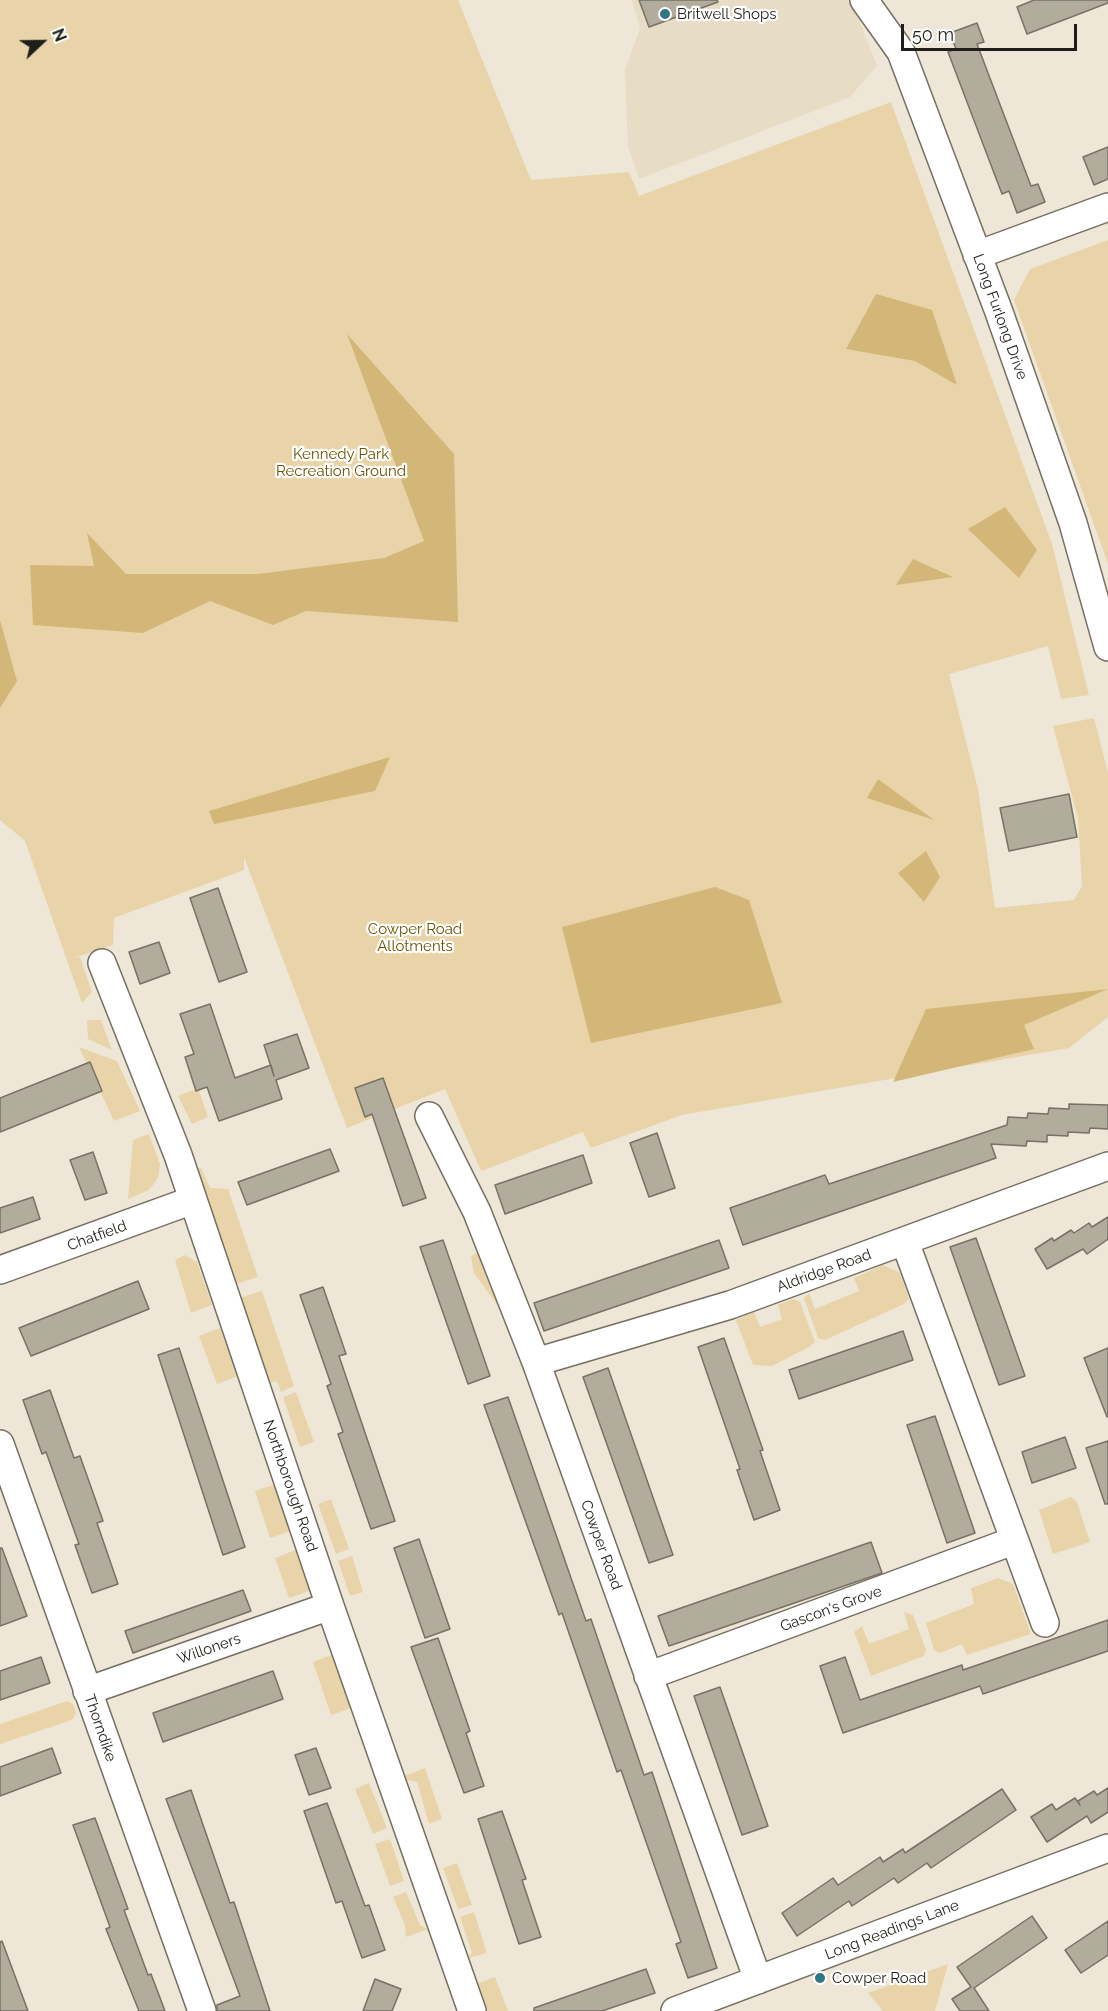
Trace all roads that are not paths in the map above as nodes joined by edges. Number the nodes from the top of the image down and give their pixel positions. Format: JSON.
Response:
{"nodes":[{"id":1,"x":864,"y":0,"type":"edge"},
{"id":2,"x":1108,"y":207,"type":"edge"},
{"id":3,"x":977,"y":255,"type":"junction"},
{"id":4,"x":1108,"y":647,"type":"edge"},
{"id":5,"x":102,"y":963,"type":"dead end"},
{"id":6,"x":429,"y":1116,"type":"dead end"},
{"id":7,"x":1108,"y":1166,"type":"edge"},
{"id":8,"x":193,"y":1200,"type":"junction"},
{"id":9,"x":905,"y":1242,"type":"junction"},
{"id":10,"x":0,"y":1270,"type":"edge"},
{"id":11,"x":536,"y":1362,"type":"junction"},
{"id":12,"x":0,"y":1444,"type":"edge"},
{"id":13,"x":1013,"y":1542,"type":"junction"},
{"id":14,"x":330,"y":1606,"type":"junction"},
{"id":15,"x":1045,"y":1623,"type":"dead end"},
{"id":16,"x":648,"y":1676,"type":"junction"},
{"id":17,"x":87,"y":1691,"type":"junction"},
{"id":18,"x":1108,"y":1848,"type":"edge"},
{"id":19,"x":758,"y":1980,"type":"junction"},
{"id":20,"x":202,"y":2011,"type":"edge"},
{"id":21,"x":472,"y":2011,"type":"edge"},
{"id":22,"x":675,"y":2011,"type":"edge"}],
"edges":[{"from":1,"to":3,"type":"street","name":"Long Furlong Drive"},
{"from":2,"to":3,"type":"street"},
{"from":3,"to":4,"type":"street","name":"Long Furlong Drive"},
{"from":5,"to":8,"type":"street","name":"Northborough Road"},
{"from":6,"to":11,"type":"street","name":"Cowper Road"},
{"from":7,"to":9,"type":"street","name":"Aldridge Road"},
{"from":8,"to":10,"type":"street","name":"Chatfield"},
{"from":8,"to":14,"type":"street","name":"Northborough Road"},
{"from":9,"to":11,"type":"street","name":"Aldridge Road"},
{"from":9,"to":13,"type":"street"},
{"from":11,"to":16,"type":"street","name":"Cowper Road"},
{"from":12,"to":17,"type":"street","name":"Thorndike"},
{"from":13,"to":15,"type":"street"},
{"from":13,"to":16,"type":"street","name":"Gascon's Grove"},
{"from":14,"to":17,"type":"street","name":"Willoners"},
{"from":14,"to":21,"type":"street","name":"Northborough Road"},
{"from":16,"to":19,"type":"street","name":"Cowper Road"},
{"from":17,"to":20,"type":"street","name":"Thorndike"},
{"from":18,"to":19,"type":"street","name":"Long Readings Lane"},
{"from":19,"to":22,"type":"street","name":"Long Readings Lane"}]}
